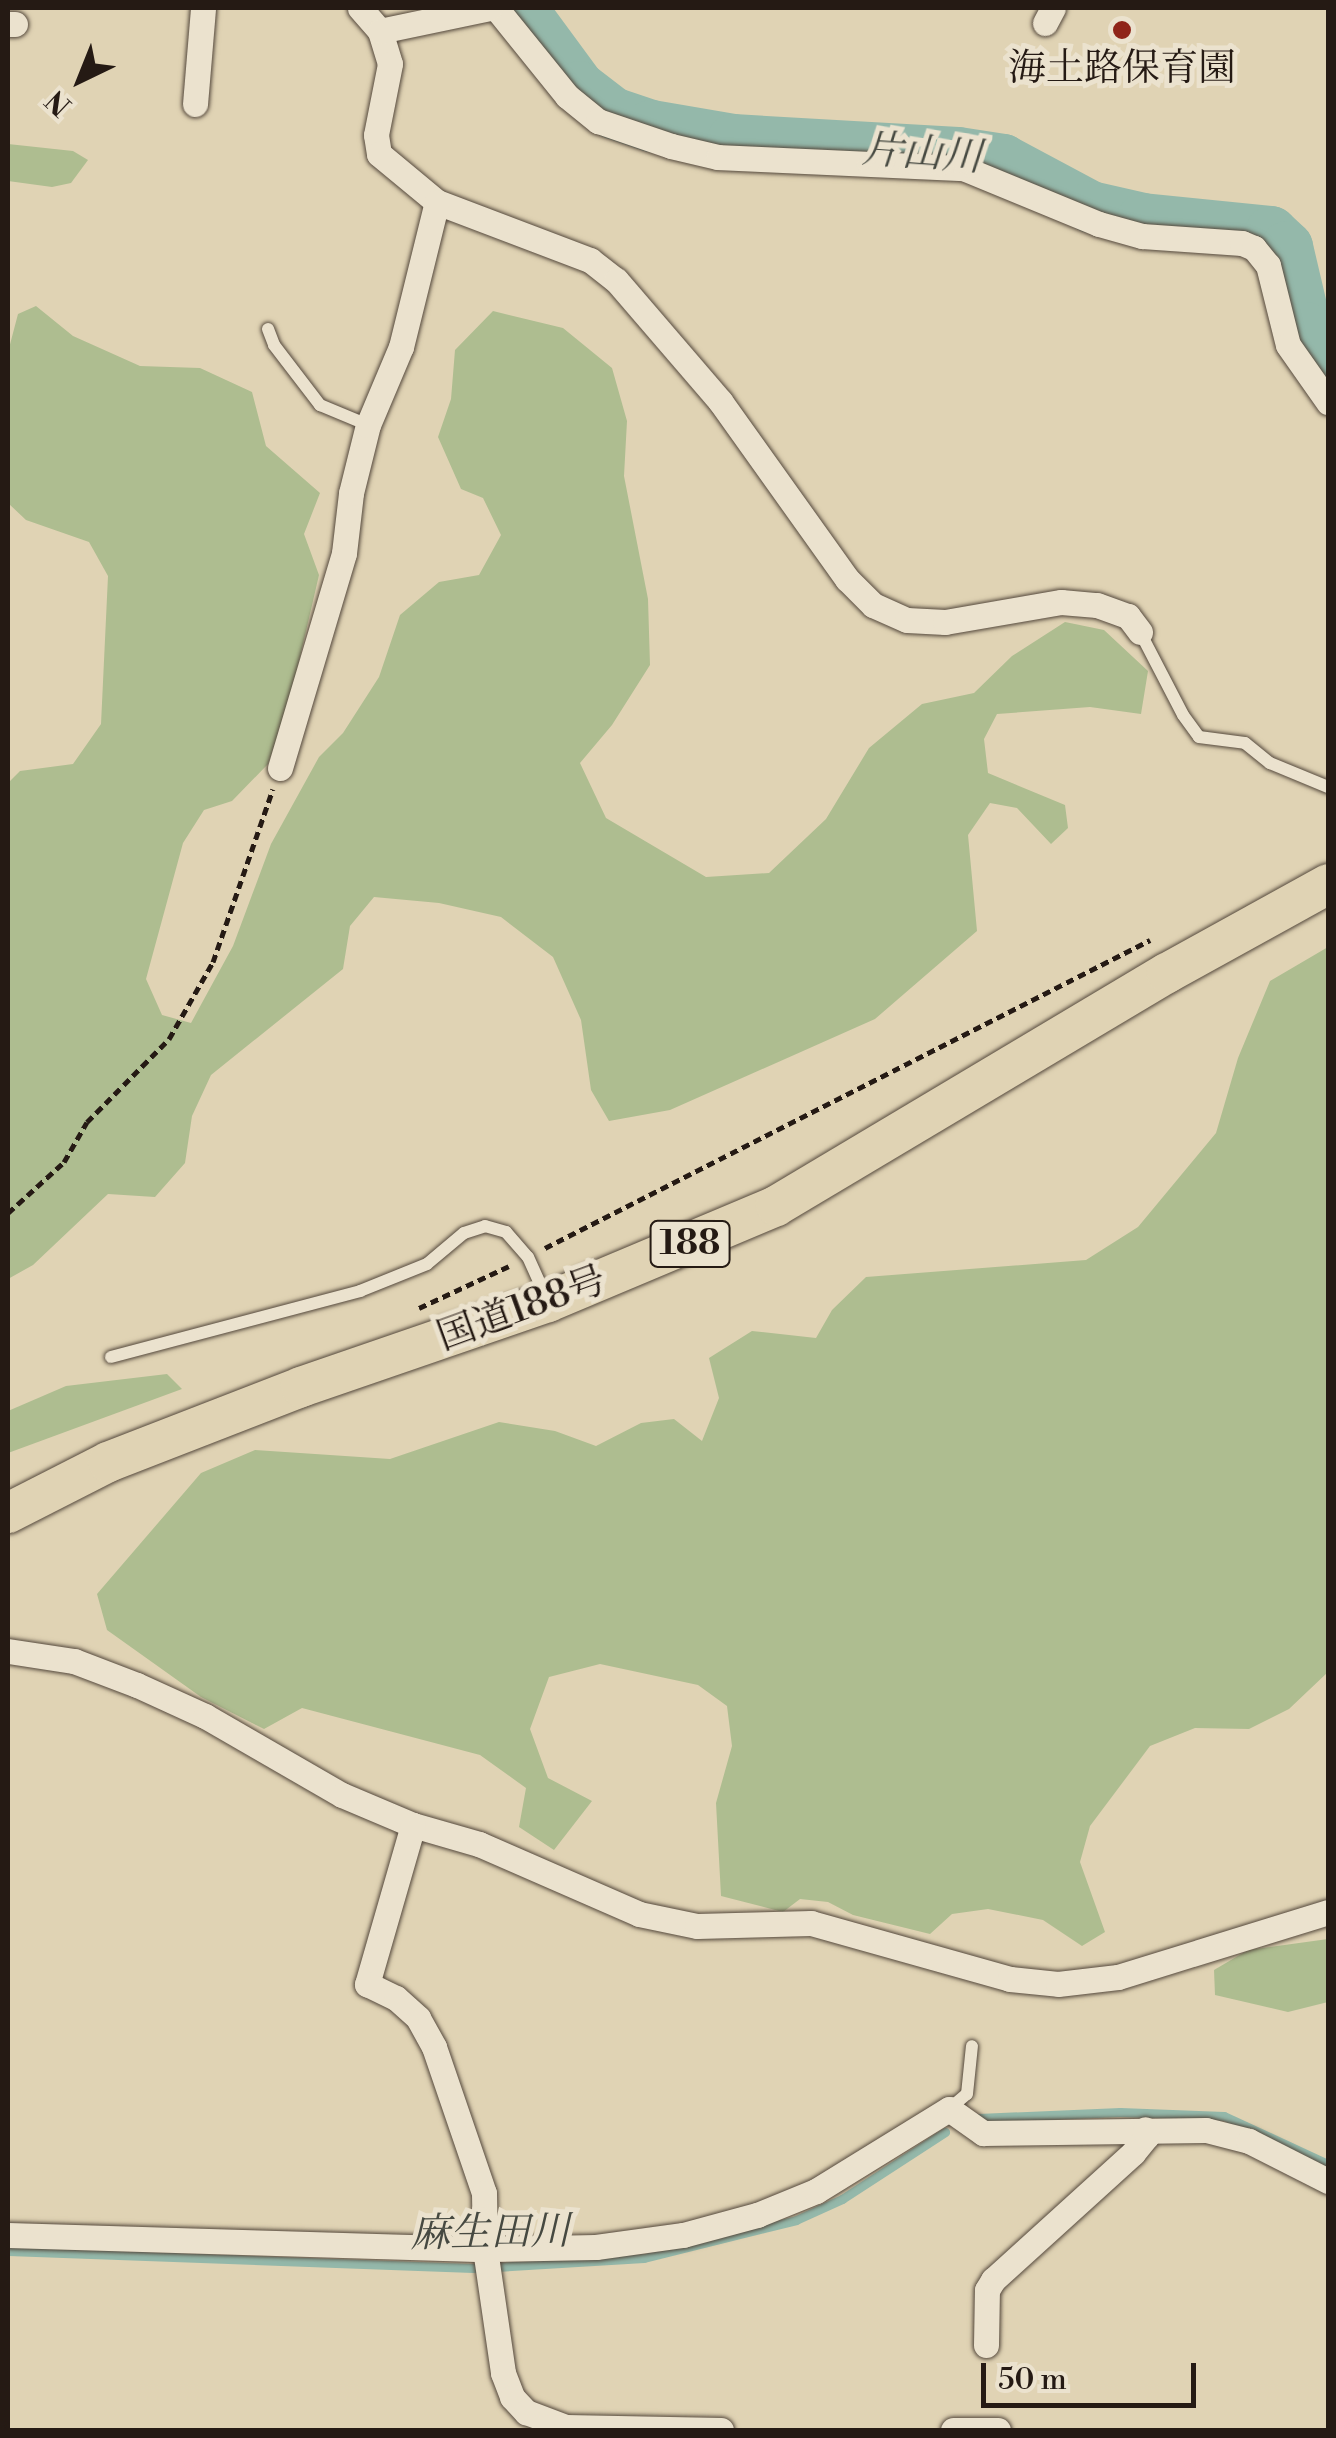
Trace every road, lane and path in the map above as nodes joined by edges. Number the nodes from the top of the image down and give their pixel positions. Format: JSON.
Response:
{"nodes":[{"id":1,"x":203,"y":8,"type":"edge"},
{"id":2,"x":360,"y":8,"type":"edge"},
{"id":3,"x":493,"y":8,"type":"edge"},
{"id":4,"x":380,"y":31,"type":"junction"},
{"id":5,"x":195,"y":104,"type":"dead end"},
{"id":6,"x":437,"y":202,"type":"junction"},
{"id":7,"x":268,"y":329,"type":"dead end"},
{"id":8,"x":1328,"y":402,"type":"edge"},
{"id":9,"x":368,"y":425,"type":"junction"},
{"id":10,"x":1140,"y":632,"type":"joint"},
{"id":11,"x":280,"y":768,"type":"joint"},
{"id":12,"x":1328,"y":787,"type":"edge"},
{"id":13,"x":1328,"y":884,"type":"edge"},
{"id":14,"x":1157,"y":937,"type":"dead end"},
{"id":15,"x":8,"y":1213,"type":"edge"},
{"id":16,"x":528,"y":1256,"type":"junction"},
{"id":17,"x":548,"y":1302,"type":"junction"},
{"id":18,"x":404,"y":1314,"type":"dead end"},
{"id":19,"x":111,"y":1357,"type":"dead end"},
{"id":20,"x":8,"y":1513,"type":"edge"},
{"id":21,"x":8,"y":1651,"type":"edge"},
{"id":22,"x":413,"y":1825,"type":"junction"},
{"id":23,"x":1328,"y":1912,"type":"edge"},
{"id":24,"x":972,"y":2046,"type":"dead end"},
{"id":25,"x":949,"y":2109,"type":"junction"},
{"id":26,"x":1145,"y":2129,"type":"junction"},
{"id":27,"x":1328,"y":2181,"type":"edge"},
{"id":28,"x":8,"y":2235,"type":"edge"},
{"id":29,"x":485,"y":2249,"type":"junction"},
{"id":30,"x":986,"y":2345,"type":"dead end"},
{"id":31,"x":721,"y":2430,"type":"edge"},
{"id":32,"x":953,"y":2430,"type":"edge"},
{"id":33,"x":998,"y":2430,"type":"edge"}],
"edges":[{"from":1,"to":5,"type":"street"},
{"from":2,"to":4,"type":"street"},
{"from":3,"to":4,"type":"street"},
{"from":3,"to":8,"type":"street"},
{"from":4,"to":6,"type":"street"},
{"from":6,"to":9,"type":"street"},
{"from":6,"to":10,"type":"street"},
{"from":7,"to":9,"type":"lane"},
{"from":9,"to":11,"type":"street"},
{"from":10,"to":12,"type":"lane"},
{"from":11,"to":15,"type":"path"},
{"from":13,"to":17,"type":"highway","name":"国道188号","number":"188"},
{"from":14,"to":16,"type":"path"},
{"from":16,"to":17,"type":"lane"},
{"from":16,"to":18,"type":"path"},
{"from":16,"to":19,"type":"lane"},
{"from":17,"to":20,"type":"highway","name":"国道188号","number":"188"},
{"from":21,"to":22,"type":"street"},
{"from":22,"to":23,"type":"street"},
{"from":22,"to":29,"type":"street"},
{"from":24,"to":25,"type":"lane"},
{"from":25,"to":26,"type":"street"},
{"from":25,"to":29,"type":"street"},
{"from":26,"to":27,"type":"street"},
{"from":26,"to":30,"type":"street"},
{"from":28,"to":29,"type":"street"},
{"from":29,"to":31,"type":"street"},
{"from":32,"to":33,"type":"street"}]}
